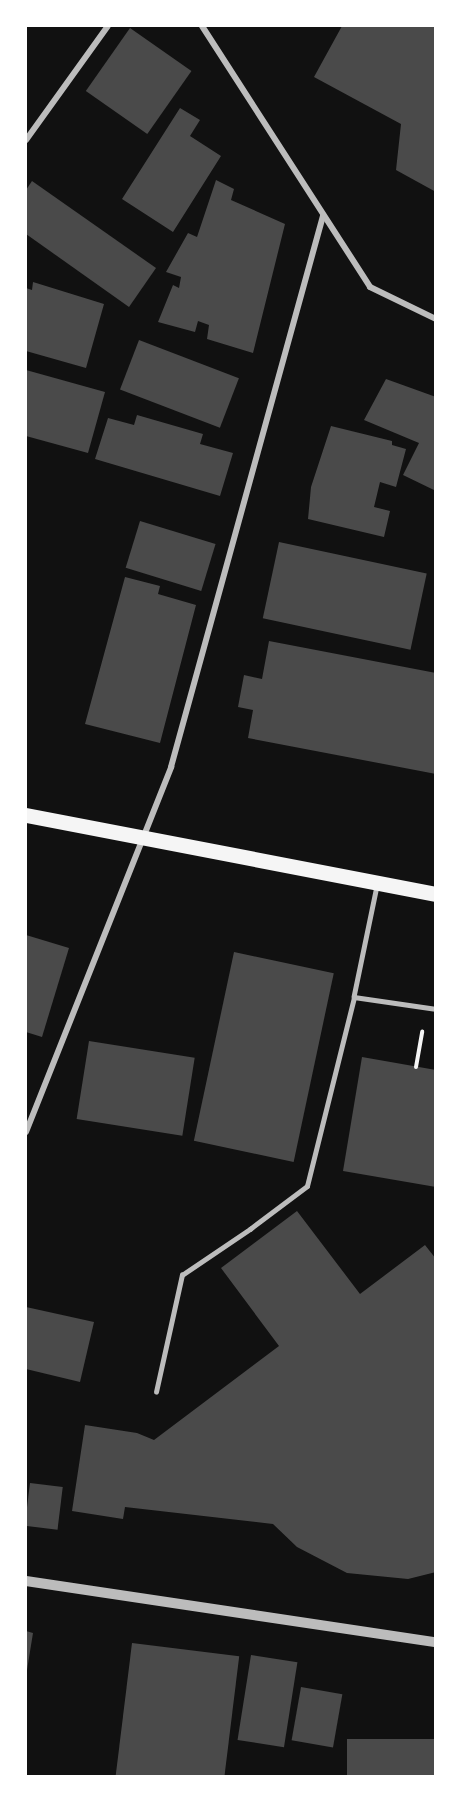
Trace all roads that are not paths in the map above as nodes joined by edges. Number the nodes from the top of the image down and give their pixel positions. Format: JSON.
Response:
{"nodes":[{"id":1,"x":108,"y":26,"type":"edge"},
{"id":2,"x":202,"y":26,"type":"edge"},
{"id":3,"x":26,"y":140,"type":"edge"},
{"id":4,"x":323,"y":216,"type":"junction"},
{"id":5,"x":435,"y":319,"type":"edge"},
{"id":6,"x":26,"y":815,"type":"edge"},
{"id":7,"x":143,"y":836,"type":"junction"},
{"id":8,"x":377,"y":883,"type":"junction"},
{"id":9,"x":435,"y":894,"type":"edge"},
{"id":10,"x":354,"y":997,"type":"junction"},
{"id":11,"x":435,"y":1009,"type":"edge"},
{"id":12,"x":26,"y":1132,"type":"edge"},
{"id":13,"x":156,"y":1392,"type":"dead end"},
{"id":14,"x":26,"y":1581,"type":"edge"},
{"id":15,"x":435,"y":1642,"type":"edge"}],
"edges":[{"from":1,"to":3,"type":"street"},
{"from":2,"to":4,"type":"street"},
{"from":4,"to":5,"type":"street"},
{"from":4,"to":7,"type":"street"},
{"from":6,"to":7,"type":"main road"},
{"from":7,"to":8,"type":"main road"},
{"from":7,"to":12,"type":"street"},
{"from":8,"to":9,"type":"main road"},
{"from":8,"to":10,"type":"lane"},
{"from":10,"to":11,"type":"lane"},
{"from":10,"to":13,"type":"lane"},
{"from":14,"to":15,"type":"street"}]}
